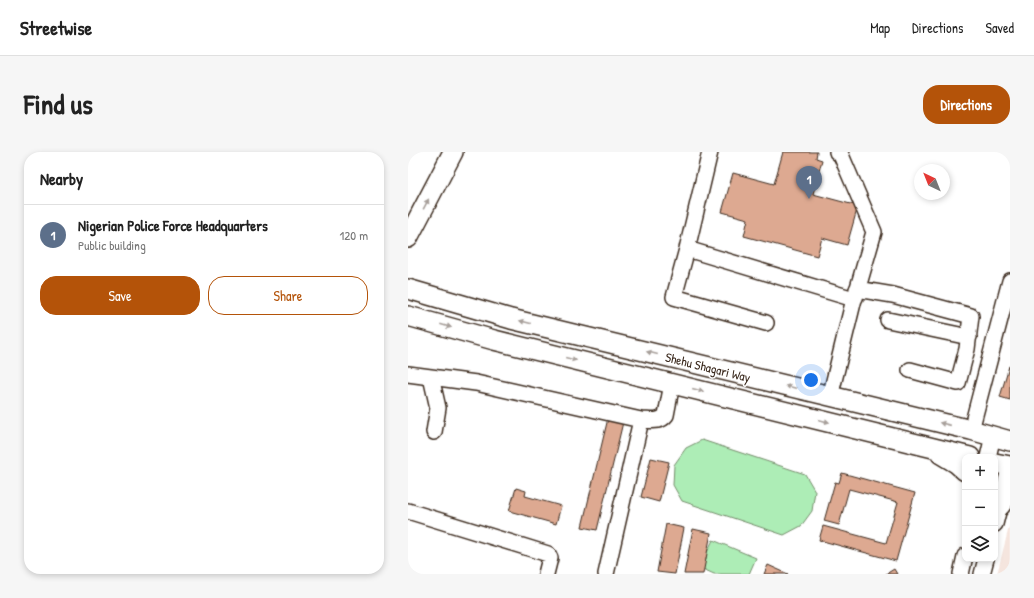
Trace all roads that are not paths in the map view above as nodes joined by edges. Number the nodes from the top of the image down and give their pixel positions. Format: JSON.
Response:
{"nodes":[{"id":1,"x":453,"y":152,"type":"edge"},
{"id":2,"x":710,"y":152,"type":"edge"},
{"id":3,"x":837,"y":152,"type":"edge"},
{"id":4,"x":408,"y":238,"type":"edge"},
{"id":5,"x":687,"y":249,"type":"junction"},
{"id":6,"x":1010,"y":281,"type":"edge"},
{"id":7,"x":408,"y":289,"type":"edge"},
{"id":8,"x":856,"y":294,"type":"junction"},
{"id":9,"x":408,"y":316,"type":"edge"},
{"id":10,"x":888,"y":320,"type":"dead end"},
{"id":11,"x":766,"y":323,"type":"dead end"},
{"id":12,"x":968,"y":337,"type":"junction"},
{"id":13,"x":910,"y":370,"type":"dead end"},
{"id":14,"x":408,"y":374,"type":"edge"},
{"id":15,"x":431,"y":377,"type":"junction"},
{"id":16,"x":672,"y":384,"type":"junction"},
{"id":17,"x":830,"y":397,"type":"junction"},
{"id":18,"x":641,"y":420,"type":"junction"},
{"id":19,"x":971,"y":430,"type":"junction"},
{"id":20,"x":434,"y":432,"type":"dead end"},
{"id":21,"x":1002,"y":438,"type":"edge"},
{"id":22,"x":930,"y":447,"type":"junction"},
{"id":23,"x":990,"y":454,"type":"edge"},
{"id":24,"x":962,"y":455,"type":"edge"},
{"id":25,"x":998,"y":464,"type":"edge"},
{"id":26,"x":1010,"y":466,"type":"edge"},
{"id":27,"x":962,"y":468,"type":"edge"},
{"id":28,"x":1005,"y":499,"type":"edge"},
{"id":29,"x":408,"y":511,"type":"edge"},
{"id":30,"x":998,"y":516,"type":"edge"},
{"id":31,"x":964,"y":562,"type":"edge"},
{"id":32,"x":985,"y":562,"type":"edge"},
{"id":33,"x":546,"y":574,"type":"edge"},
{"id":34,"x":606,"y":574,"type":"edge"},
{"id":35,"x":961,"y":574,"type":"edge"},
{"id":36,"x":982,"y":574,"type":"edge"}],
"edges":[{"from":4,"to":1,"type":"main road","one_way":true},
{"from":2,"to":5,"type":"street"},
{"from":3,"to":8,"type":"street"},
{"from":5,"to":8,"type":"street"},
{"from":5,"to":11,"type":"street"},
{"from":6,"to":19,"type":"street"},
{"from":17,"to":7,"type":"main road","name":"Shehu Shagari Way","one_way":true},
{"from":8,"to":12,"type":"street"},
{"from":8,"to":17,"type":"street"},
{"from":9,"to":16,"type":"main road","name":"Shehu Shagari Way","one_way":true},
{"from":10,"to":12,"type":"street"},
{"from":12,"to":13,"type":"street"},
{"from":14,"to":15,"type":"street"},
{"from":15,"to":18,"type":"street"},
{"from":15,"to":20,"type":"street"},
{"from":16,"to":18,"type":"street"},
{"from":16,"to":22,"type":"main road","name":"Shehu Shagari Way","one_way":true},
{"from":19,"to":17,"type":"main road","name":"Shehu Shagari Way","one_way":true},
{"from":18,"to":34,"type":"street"},
{"from":19,"to":21,"type":"main road","name":"Shehu Shagari Way"},
{"from":21,"to":23,"type":"street"},
{"from":22,"to":24,"type":"main road","name":"Shehu Shagari Way"},
{"from":22,"to":27,"type":"main road"},
{"from":25,"to":26,"type":"main road"},
{"from":26,"to":28,"type":"street"},
{"from":28,"to":30,"type":"street"},
{"from":29,"to":33,"type":"street"},
{"from":31,"to":35,"type":"street"},
{"from":32,"to":36,"type":"street"}]}
